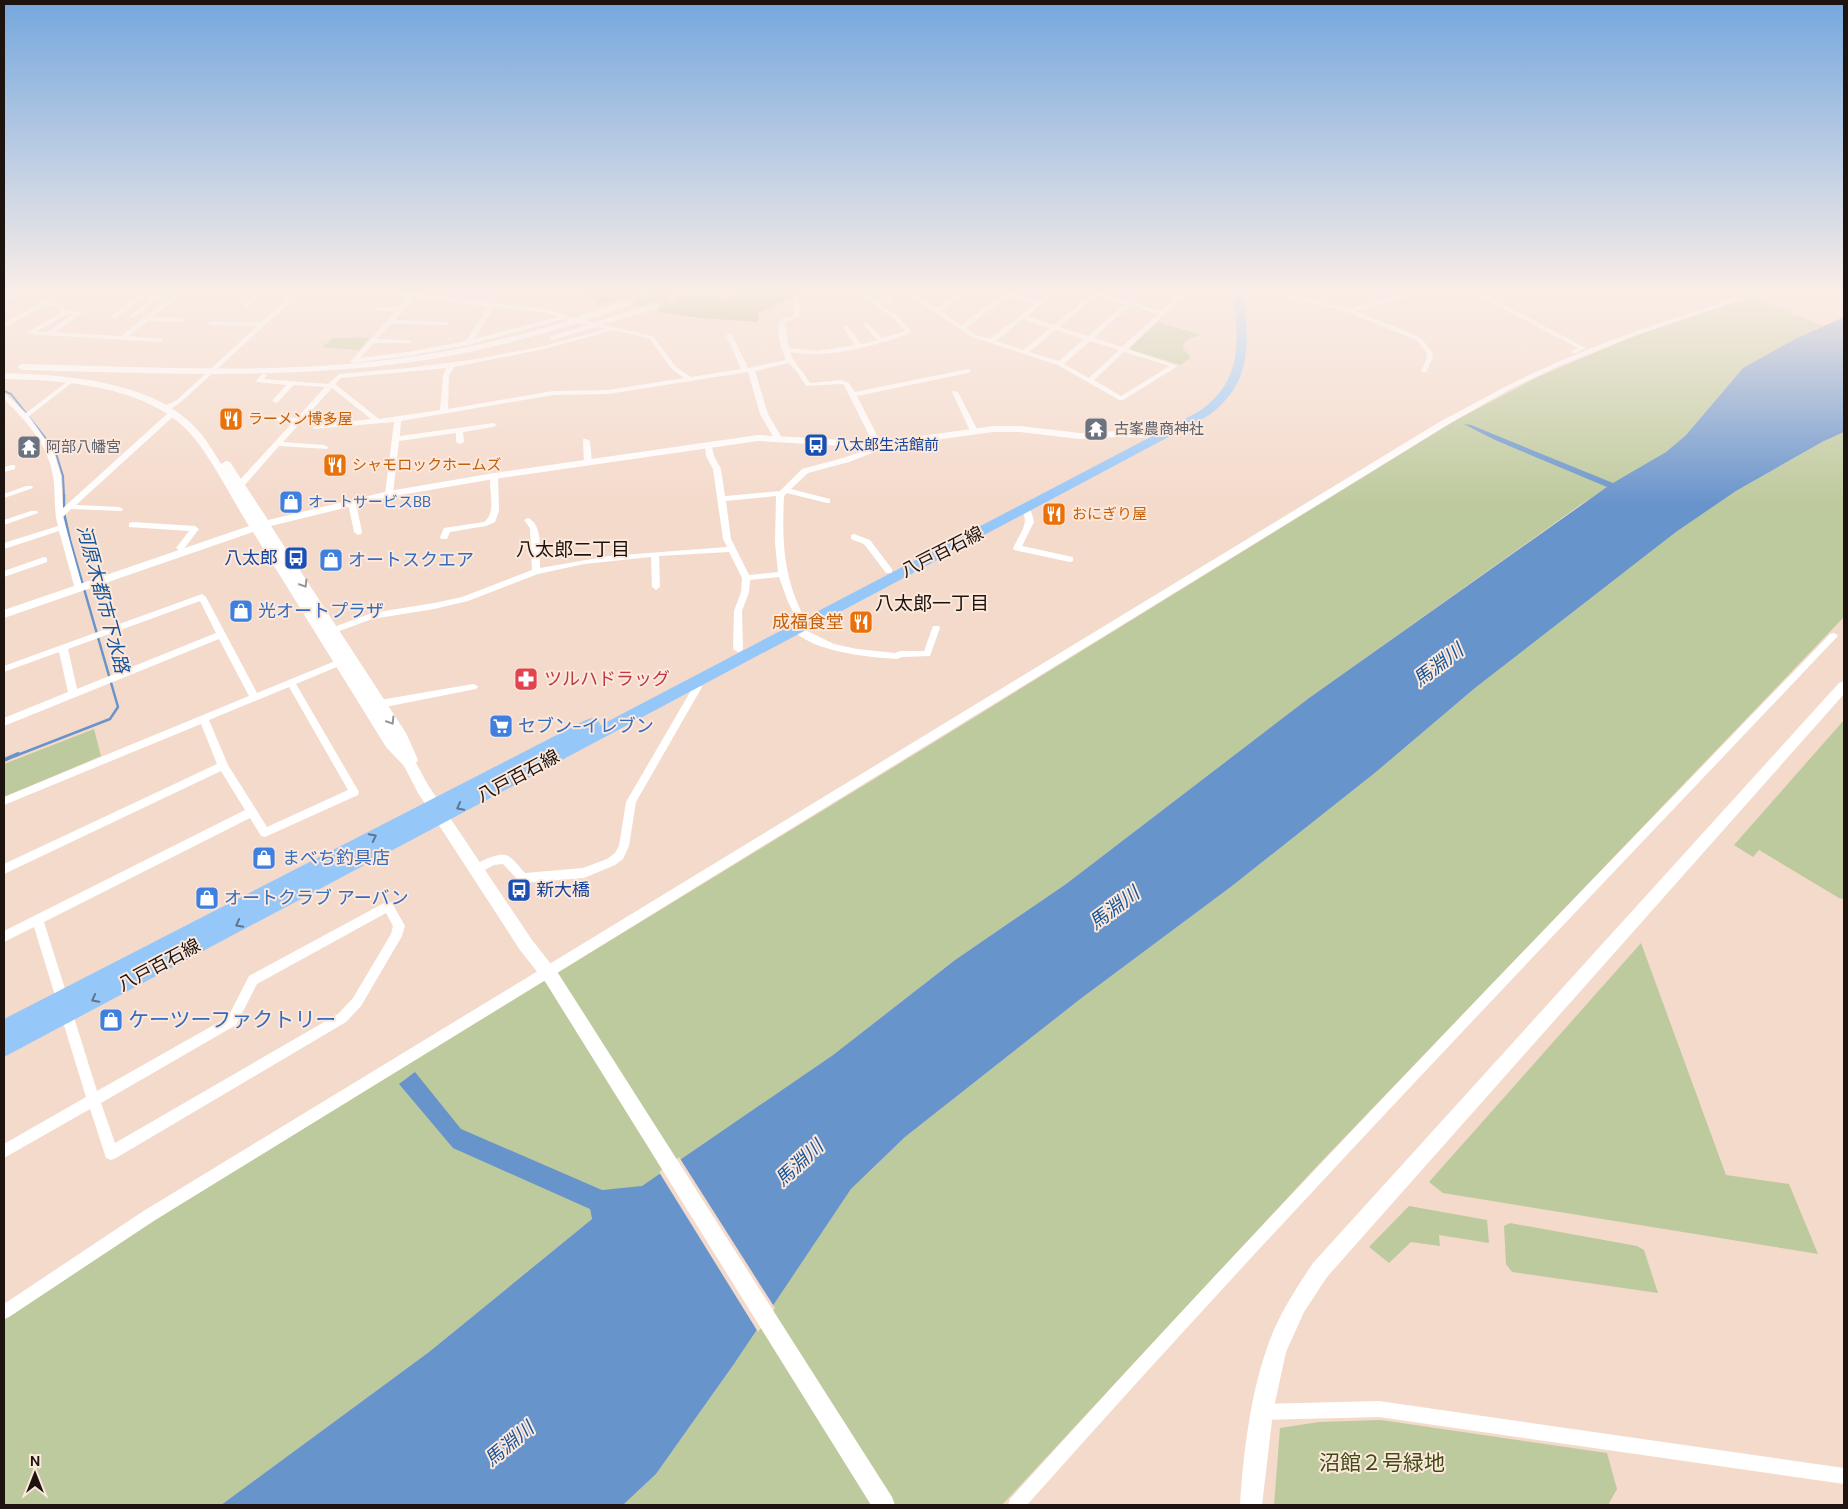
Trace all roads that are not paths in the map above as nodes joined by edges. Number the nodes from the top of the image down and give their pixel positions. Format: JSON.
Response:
{"nodes":[{"id":1,"x":221,"y":363,"type":"edge"},
{"id":2,"x":354,"y":363,"type":"edge"},
{"id":3,"x":370,"y":363,"type":"edge"},
{"id":4,"x":422,"y":363,"type":"edge"},
{"id":5,"x":458,"y":363,"type":"edge"},
{"id":6,"x":670,"y":363,"type":"edge"},
{"id":7,"x":745,"y":363,"type":"edge"},
{"id":8,"x":779,"y":363,"type":"edge"},
{"id":9,"x":792,"y":363,"type":"edge"},
{"id":10,"x":1108,"y":363,"type":"edge"},
{"id":11,"x":1167,"y":363,"type":"edge"},
{"id":12,"x":1229,"y":363,"type":"edge"},
{"id":13,"x":1239,"y":363,"type":"edge"},
{"id":14,"x":1427,"y":363,"type":"edge"},
{"id":15,"x":1546,"y":363,"type":"edge"},
{"id":16,"x":1561,"y":363,"type":"edge"},
{"id":17,"x":351,"y":364,"type":"junction"},
{"id":18,"x":1060,"y":364,"type":"edge"},
{"id":19,"x":450,"y":365,"type":"junction"},
{"id":20,"x":4,"y":367,"type":"edge"},
{"id":21,"x":748,"y":370,"type":"junction"},
{"id":22,"x":968,"y":371,"type":"dead end"},
{"id":23,"x":1424,"y":371,"type":"dead end"},
{"id":24,"x":212,"y":372,"type":"junction"},
{"id":25,"x":264,"y":375,"type":"junction"},
{"id":26,"x":4,"y":376,"type":"edge"},
{"id":27,"x":97,"y":377,"type":"junction"},
{"id":28,"x":72,"y":380,"type":"junction"},
{"id":29,"x":691,"y":380,"type":"junction"},
{"id":30,"x":1089,"y":381,"type":"junction"},
{"id":31,"x":291,"y":384,"type":"junction"},
{"id":32,"x":331,"y":386,"type":"junction"},
{"id":33,"x":1506,"y":389,"type":"junction"},
{"id":34,"x":955,"y":392,"type":"dead end"},
{"id":35,"x":4,"y":394,"type":"edge"},
{"id":36,"x":852,"y":395,"type":"junction"},
{"id":37,"x":276,"y":401,"type":"dead end"},
{"id":38,"x":170,"y":409,"type":"junction"},
{"id":39,"x":444,"y":410,"type":"junction"},
{"id":40,"x":25,"y":416,"type":"junction"},
{"id":41,"x":251,"y":417,"type":"dead end"},
{"id":42,"x":398,"y":419,"type":"junction"},
{"id":43,"x":300,"y":420,"type":"junction"},
{"id":44,"x":377,"y":420,"type":"junction"},
{"id":45,"x":493,"y":425,"type":"dead end"},
{"id":46,"x":317,"y":428,"type":"dead end"},
{"id":47,"x":459,"y":430,"type":"junction"},
{"id":48,"x":974,"y":431,"type":"junction"},
{"id":49,"x":1159,"y":435,"type":"junction"},
{"id":50,"x":778,"y":438,"type":"junction"},
{"id":51,"x":395,"y":439,"type":"junction"},
{"id":52,"x":586,"y":441,"type":"dead end"},
{"id":53,"x":460,"y":442,"type":"dead end"},
{"id":54,"x":277,"y":444,"type":"junction"},
{"id":55,"x":708,"y":444,"type":"junction"},
{"id":56,"x":875,"y":445,"type":"junction"},
{"id":57,"x":324,"y":446,"type":"dead end"},
{"id":58,"x":588,"y":463,"type":"junction"},
{"id":59,"x":494,"y":476,"type":"junction"},
{"id":60,"x":240,"y":485,"type":"junction"},
{"id":61,"x":29,"y":488,"type":"dead end"},
{"id":62,"x":784,"y":491,"type":"junction"},
{"id":63,"x":389,"y":494,"type":"junction"},
{"id":64,"x":4,"y":496,"type":"edge"},
{"id":65,"x":722,"y":499,"type":"junction"},
{"id":66,"x":827,"y":501,"type":"dead end"},
{"id":67,"x":352,"y":503,"type":"junction"},
{"id":68,"x":69,"y":507,"type":"junction"},
{"id":69,"x":119,"y":509,"type":"dead end"},
{"id":70,"x":1024,"y":509,"type":"junction"},
{"id":71,"x":34,"y":513,"type":"dead end"},
{"id":72,"x":59,"y":516,"type":"junction"},
{"id":73,"x":528,"y":520,"type":"dead end"},
{"id":74,"x":4,"y":523,"type":"edge"},
{"id":75,"x":132,"y":525,"type":"dead end"},
{"id":76,"x":258,"y":525,"type":"junction"},
{"id":77,"x":62,"y":527,"type":"junction"},
{"id":78,"x":358,"y":532,"type":"dead end"},
{"id":79,"x":444,"y":537,"type":"dead end"},
{"id":80,"x":854,"y":537,"type":"dead end"},
{"id":81,"x":4,"y":546,"type":"edge"},
{"id":82,"x":180,"y":548,"type":"junction"},
{"id":83,"x":732,"y":548,"type":"junction"},
{"id":84,"x":655,"y":554,"type":"junction"},
{"id":85,"x":1070,"y":559,"type":"dead end"},
{"id":86,"x":44,"y":560,"type":"dead end"},
{"id":87,"x":889,"y":571,"type":"junction"},
{"id":88,"x":536,"y":572,"type":"junction"},
{"id":89,"x":4,"y":574,"type":"edge"},
{"id":90,"x":782,"y":574,"type":"junction"},
{"id":91,"x":746,"y":578,"type":"junction"},
{"id":92,"x":78,"y":586,"type":"junction"},
{"id":93,"x":656,"y":587,"type":"dead end"},
{"id":94,"x":4,"y":608,"type":"edge"},
{"id":95,"x":4,"y":614,"type":"edge"},
{"id":96,"x":798,"y":623,"type":"junction"},
{"id":97,"x":936,"y":628,"type":"dead end"},
{"id":98,"x":328,"y":632,"type":"junction"},
{"id":99,"x":221,"y":635,"type":"junction"},
{"id":100,"x":1833,"y":636,"type":"dead end"},
{"id":101,"x":63,"y":648,"type":"junction"},
{"id":102,"x":738,"y":649,"type":"junction"},
{"id":103,"x":345,"y":660,"type":"junction"},
{"id":104,"x":4,"y":669,"type":"edge"},
{"id":105,"x":694,"y":682,"type":"junction"},
{"id":106,"x":291,"y":683,"type":"junction"},
{"id":107,"x":1844,"y":686,"type":"edge"},
{"id":108,"x":473,"y":687,"type":"dead end"},
{"id":109,"x":72,"y":693,"type":"junction"},
{"id":110,"x":254,"y":698,"type":"junction"},
{"id":111,"x":380,"y":704,"type":"junction"},
{"id":112,"x":203,"y":718,"type":"junction"},
{"id":113,"x":4,"y":722,"type":"edge"},
{"id":114,"x":224,"y":766,"type":"junction"},
{"id":115,"x":424,"y":789,"type":"junction"},
{"id":116,"x":4,"y":801,"type":"edge"},
{"id":117,"x":438,"y":811,"type":"junction"},
{"id":118,"x":252,"y":812,"type":"junction"},
{"id":119,"x":477,"y":869,"type":"junction"},
{"id":120,"x":4,"y":870,"type":"edge"},
{"id":121,"x":38,"y":921,"type":"junction"},
{"id":122,"x":4,"y":937,"type":"edge"},
{"id":123,"x":549,"y":975,"type":"junction"},
{"id":124,"x":63,"y":1007,"type":"junction"},
{"id":125,"x":4,"y":1029,"type":"edge"},
{"id":126,"x":4,"y":1047,"type":"edge"},
{"id":127,"x":94,"y":1101,"type":"junction"},
{"id":128,"x":4,"y":1151,"type":"edge"},
{"id":129,"x":4,"y":1312,"type":"edge"},
{"id":130,"x":1262,"y":1412,"type":"junction"},
{"id":131,"x":1844,"y":1476,"type":"edge"},
{"id":132,"x":884,"y":1505,"type":"edge"},
{"id":133,"x":1016,"y":1505,"type":"edge"},
{"id":134,"x":1251,"y":1505,"type":"edge"}],
"edges":[{"from":1,"to":24,"type":"street"},
{"from":2,"to":17,"type":"street"},
{"from":3,"to":17,"type":"street"},
{"from":4,"to":25,"type":"street"},
{"from":5,"to":19,"type":"street"},
{"from":6,"to":29,"type":"street"},
{"from":7,"to":21,"type":"street"},
{"from":8,"to":21,"type":"street"},
{"from":9,"to":36,"type":"street"},
{"from":10,"to":30,"type":"street"},
{"from":11,"to":30,"type":"street"},
{"from":12,"to":49,"type":"main road","name":"八戸百石線"},
{"from":13,"to":49,"type":"main road","name":"八戸百石線"},
{"from":14,"to":23,"type":"street"},
{"from":15,"to":33,"type":"street"},
{"from":16,"to":33,"type":"street"},
{"from":17,"to":24,"type":"street"},
{"from":18,"to":30,"type":"street"},
{"from":19,"to":32,"type":"street"},
{"from":19,"to":39,"type":"street"},
{"from":20,"to":24,"type":"street"},
{"from":20,"to":27,"type":"street"},
{"from":21,"to":29,"type":"street"},
{"from":21,"to":50,"type":"street"},
{"from":22,"to":36,"type":"street"},
{"from":24,"to":25,"type":"street"},
{"from":24,"to":27,"type":"street"},
{"from":24,"to":38,"type":"street"},
{"from":25,"to":31,"type":"street"},
{"from":26,"to":28,"type":"street"},
{"from":27,"to":28,"type":"street"},
{"from":27,"to":38,"type":"street"},
{"from":28,"to":38,"type":"street"},
{"from":28,"to":40,"type":"street"},
{"from":29,"to":39,"type":"street"},
{"from":31,"to":32,"type":"street"},
{"from":31,"to":37,"type":"street"},
{"from":32,"to":43,"type":"street"},
{"from":32,"to":44,"type":"street"},
{"from":33,"to":123,"type":"street"},
{"from":34,"to":48,"type":"street"},
{"from":35,"to":40,"type":"street"},
{"from":36,"to":56,"type":"street"},
{"from":38,"to":60,"type":"street"},
{"from":38,"to":68,"type":"street"},
{"from":38,"to":76,"type":"street"},
{"from":39,"to":42,"type":"street"},
{"from":40,"to":72,"type":"street"},
{"from":41,"to":43,"type":"street"},
{"from":42,"to":44,"type":"street"},
{"from":42,"to":51,"type":"street"},
{"from":43,"to":54,"type":"street"},
{"from":44,"to":46,"type":"street"},
{"from":45,"to":47,"type":"street"},
{"from":47,"to":51,"type":"street"},
{"from":47,"to":53,"type":"street"},
{"from":48,"to":49,"type":"street"},
{"from":48,"to":56,"type":"street"},
{"from":49,"to":70,"type":"main road","name":"八戸百石線"},
{"from":49,"to":87,"type":"main road","name":"八戸百石線"},
{"from":50,"to":55,"type":"street"},
{"from":50,"to":56,"type":"street"},
{"from":51,"to":63,"type":"street"},
{"from":52,"to":58,"type":"street"},
{"from":54,"to":57,"type":"street"},
{"from":54,"to":60,"type":"street"},
{"from":55,"to":58,"type":"street"},
{"from":55,"to":65,"type":"street"},
{"from":56,"to":62,"type":"street"},
{"from":58,"to":59,"type":"street"},
{"from":59,"to":63,"type":"street"},
{"from":59,"to":79,"type":"street"},
{"from":60,"to":76,"type":"street"},
{"from":61,"to":64,"type":"street"},
{"from":62,"to":65,"type":"street"},
{"from":62,"to":66,"type":"street"},
{"from":62,"to":90,"type":"street"},
{"from":63,"to":67,"type":"street"},
{"from":65,"to":83,"type":"street"},
{"from":67,"to":76,"type":"street"},
{"from":67,"to":78,"type":"street"},
{"from":68,"to":69,"type":"street"},
{"from":68,"to":72,"type":"street"},
{"from":70,"to":85,"type":"street"},
{"from":70,"to":96,"type":"main road","name":"八戸百石線"},
{"from":71,"to":74,"type":"street"},
{"from":72,"to":77,"type":"street"},
{"from":73,"to":88,"type":"street"},
{"from":75,"to":82,"type":"street"},
{"from":76,"to":82,"type":"street"},
{"from":76,"to":92,"type":"street"},
{"from":76,"to":98,"type":"street"},
{"from":77,"to":81,"type":"street"},
{"from":77,"to":92,"type":"street"},
{"from":80,"to":87,"type":"street"},
{"from":82,"to":92,"type":"street"},
{"from":83,"to":84,"type":"street"},
{"from":83,"to":91,"type":"street"},
{"from":84,"to":88,"type":"street"},
{"from":84,"to":93,"type":"street"},
{"from":86,"to":89,"type":"street"},
{"from":87,"to":96,"type":"main road","name":"八戸百石線"},
{"from":88,"to":98,"type":"street"},
{"from":90,"to":91,"type":"street"},
{"from":90,"to":96,"type":"street"},
{"from":91,"to":102,"type":"street"},
{"from":92,"to":94,"type":"street"},
{"from":92,"to":95,"type":"street"},
{"from":96,"to":97,"type":"street"},
{"from":96,"to":102,"type":"main road","name":"八戸百石線"},
{"from":96,"to":105,"type":"main road","name":"八戸百石線"},
{"from":98,"to":103,"type":"street"},
{"from":99,"to":101,"type":"street"},
{"from":99,"to":109,"type":"street"},
{"from":99,"to":110,"type":"street"},
{"from":100,"to":133,"type":"street"},
{"from":101,"to":104,"type":"street"},
{"from":101,"to":109,"type":"street"},
{"from":102,"to":117,"type":"main road","name":"八戸百石線"},
{"from":103,"to":106,"type":"street"},
{"from":103,"to":111,"type":"street"},
{"from":103,"to":115,"type":"street"},
{"from":105,"to":117,"type":"main road","name":"八戸百石線","one_way":true},
{"from":105,"to":119,"type":"street"},
{"from":106,"to":110,"type":"street"},
{"from":106,"to":118,"type":"street"},
{"from":107,"to":130,"type":"street"},
{"from":108,"to":111,"type":"street"},
{"from":109,"to":113,"type":"street"},
{"from":110,"to":112,"type":"street"},
{"from":111,"to":115,"type":"street","one_way":true},
{"from":112,"to":114,"type":"street"},
{"from":112,"to":116,"type":"street"},
{"from":114,"to":118,"type":"street"},
{"from":114,"to":120,"type":"street"},
{"from":115,"to":117,"type":"street"},
{"from":117,"to":119,"type":"street"},
{"from":117,"to":124,"type":"main road","name":"八戸百石線"},
{"from":118,"to":121,"type":"street"},
{"from":119,"to":123,"type":"street"},
{"from":121,"to":122,"type":"street"},
{"from":121,"to":124,"type":"street"},
{"from":123,"to":129,"type":"street"},
{"from":123,"to":132,"type":"street"},
{"from":124,"to":125,"type":"main road","name":"八戸百石線"},
{"from":124,"to":126,"type":"main road","name":"八戸百石線"},
{"from":124,"to":127,"type":"street"},
{"from":127,"to":127,"type":"street"},
{"from":127,"to":128,"type":"street"},
{"from":130,"to":131,"type":"street"},
{"from":130,"to":134,"type":"street"}]}
